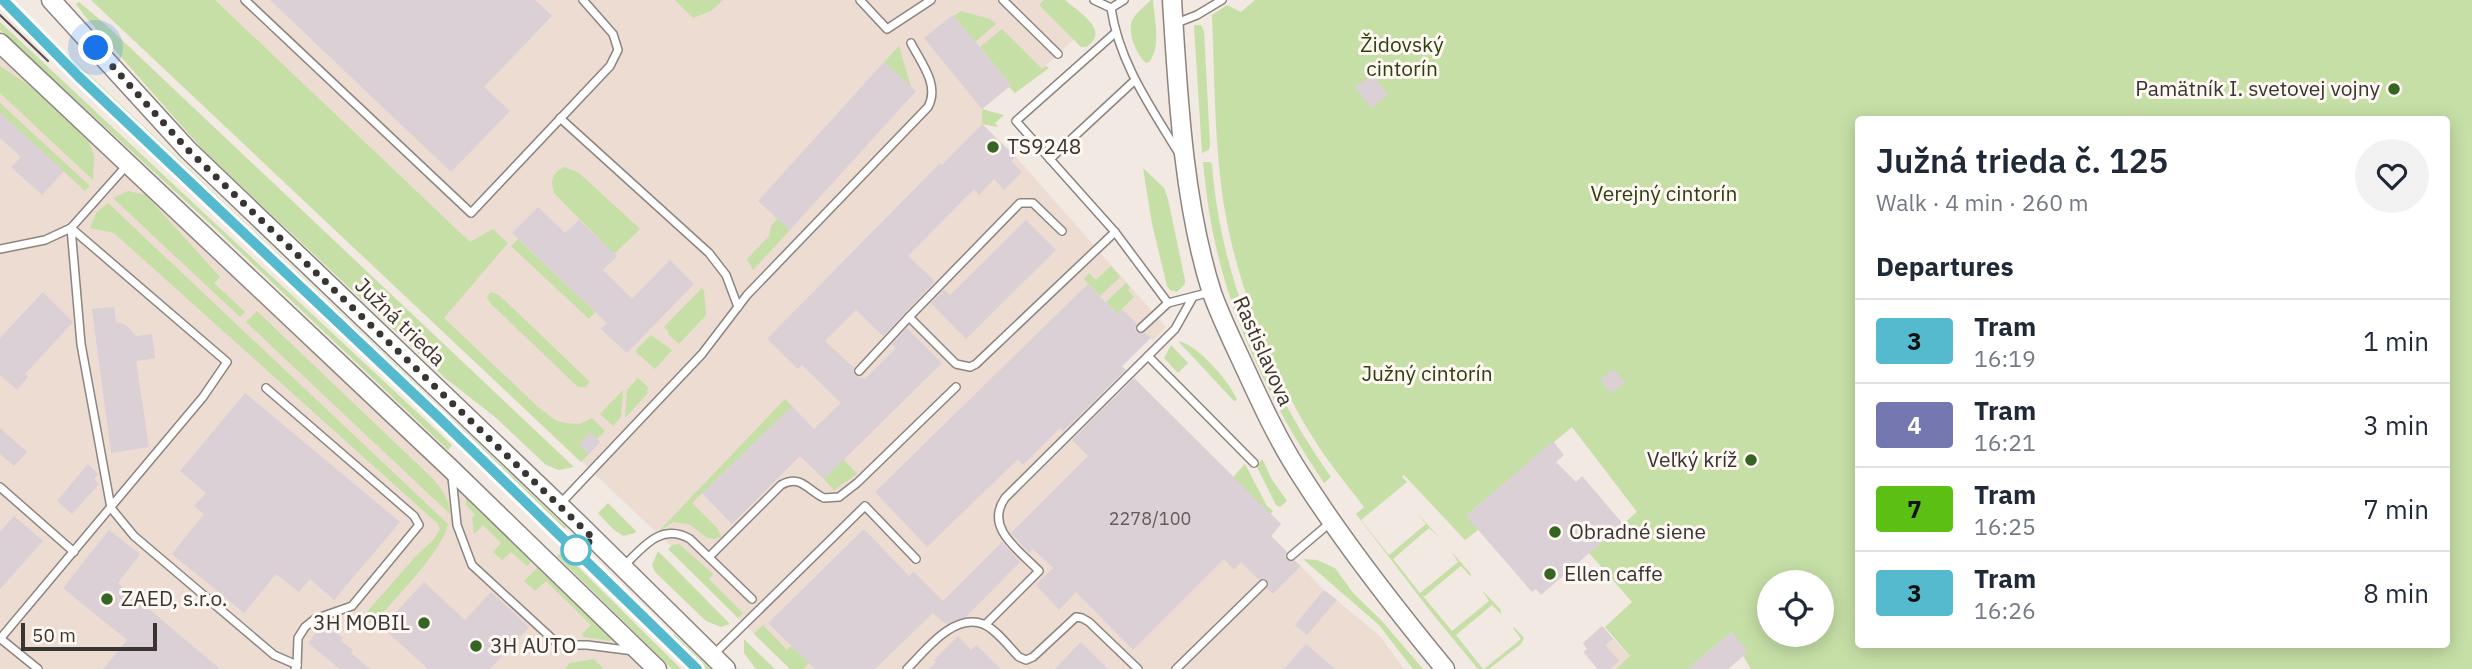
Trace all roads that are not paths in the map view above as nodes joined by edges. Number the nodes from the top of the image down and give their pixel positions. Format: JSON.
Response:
{"nodes":[{"id":1,"x":245,"y":0,"type":"edge"},
{"id":2,"x":583,"y":0,"type":"edge"},
{"id":3,"x":860,"y":0,"type":"edge"},
{"id":4,"x":931,"y":0,"type":"edge"},
{"id":5,"x":1003,"y":0,"type":"edge"},
{"id":6,"x":1094,"y":0,"type":"edge"},
{"id":7,"x":1124,"y":0,"type":"edge"},
{"id":8,"x":1172,"y":0,"type":"edge"},
{"id":9,"x":1222,"y":0,"type":"edge"},
{"id":10,"x":56,"y":3,"type":"edge"},
{"id":11,"x":1111,"y":8,"type":"junction"},
{"id":12,"x":1173,"y":24,"type":"junction"},
{"id":13,"x":1115,"y":33,"type":"junction"},
{"id":14,"x":0,"y":43,"type":"edge"},
{"id":15,"x":911,"y":43,"type":"dead end"},
{"id":16,"x":1058,"y":54,"type":"dead end"},
{"id":17,"x":1134,"y":81,"type":"junction"},
{"id":18,"x":560,"y":118,"type":"junction"},
{"id":19,"x":1050,"y":159,"type":"junction"},
{"id":20,"x":129,"y":163,"type":"junction"},
{"id":21,"x":1187,"y":165,"type":"junction"},
{"id":22,"x":71,"y":228,"type":"junction"},
{"id":23,"x":1062,"y":231,"type":"dead end"},
{"id":24,"x":1115,"y":232,"type":"junction"},
{"id":25,"x":0,"y":249,"type":"edge"},
{"id":26,"x":1212,"y":292,"type":"junction"},
{"id":27,"x":1193,"y":297,"type":"junction"},
{"id":28,"x":1168,"y":303,"type":"junction"},
{"id":29,"x":738,"y":307,"type":"junction"},
{"id":30,"x":909,"y":317,"type":"junction"},
{"id":31,"x":1141,"y":328,"type":"dead end"},
{"id":32,"x":1148,"y":356,"type":"junction"},
{"id":33,"x":859,"y":371,"type":"dead end"},
{"id":34,"x":956,"y":387,"type":"dead end"},
{"id":35,"x":266,"y":388,"type":"dead end"},
{"id":36,"x":1254,"y":463,"type":"dead end"},
{"id":37,"x":452,"y":469,"type":"junction"},
{"id":38,"x":0,"y":487,"type":"edge"},
{"id":39,"x":559,"y":505,"type":"junction"},
{"id":40,"x":111,"y":509,"type":"junction"},
{"id":41,"x":1332,"y":522,"type":"junction"},
{"id":42,"x":74,"y":552,"type":"junction"},
{"id":43,"x":1291,"y":556,"type":"dead end"},
{"id":44,"x":709,"y":558,"type":"junction"},
{"id":45,"x":916,"y":559,"type":"dead end"},
{"id":46,"x":623,"y":567,"type":"junction"},
{"id":47,"x":1263,"y":584,"type":"dead end"},
{"id":48,"x":752,"y":598,"type":"dead end"},
{"id":49,"x":985,"y":625,"type":"junction"},
{"id":50,"x":0,"y":639,"type":"edge"},
{"id":51,"x":640,"y":652,"type":"junction"},
{"id":52,"x":713,"y":656,"type":"junction"},
{"id":53,"x":297,"y":668,"type":"edge"},
{"id":54,"x":1134,"y":668,"type":"edge"},
{"id":55,"x":38,"y":669,"type":"edge"},
{"id":56,"x":657,"y":669,"type":"edge"},
{"id":57,"x":726,"y":669,"type":"edge"},
{"id":58,"x":907,"y":669,"type":"edge"},
{"id":59,"x":1176,"y":669,"type":"edge"},
{"id":60,"x":1446,"y":669,"type":"edge"}],
"edges":[{"from":1,"to":18,"type":"lane"},
{"from":2,"to":18,"type":"lane"},
{"from":3,"to":4,"type":"lane"},
{"from":5,"to":16,"type":"lane"},
{"from":6,"to":11,"type":"lane"},
{"from":7,"to":11,"type":"lane"},
{"from":8,"to":12,"type":"street","name":"Rastislavova"},
{"from":9,"to":12,"type":"lane"},
{"from":10,"to":39,"type":"street","name":"Južná trieda"},
{"from":11,"to":13,"type":"lane"},
{"from":12,"to":21,"type":"street","name":"Rastislavova"},
{"from":13,"to":17,"type":"lane"},
{"from":13,"to":19,"type":"lane"},
{"from":14,"to":20,"type":"street"},
{"from":15,"to":29,"type":"lane"},
{"from":17,"to":19,"type":"lane"},
{"from":17,"to":21,"type":"lane"},
{"from":18,"to":29,"type":"lane"},
{"from":19,"to":24,"type":"lane"},
{"from":20,"to":22,"type":"lane"},
{"from":20,"to":37,"type":"street"},
{"from":21,"to":26,"type":"street","name":"Rastislavova"},
{"from":22,"to":25,"type":"lane"},
{"from":22,"to":40,"type":"lane"},
{"from":22,"to":40,"type":"lane"},
{"from":23,"to":30,"type":"lane"},
{"from":24,"to":28,"type":"lane"},
{"from":24,"to":30,"type":"lane"},
{"from":26,"to":27,"type":"lane"},
{"from":26,"to":41,"type":"street","name":"Rastislavova"},
{"from":27,"to":28,"type":"lane"},
{"from":27,"to":32,"type":"lane"},
{"from":28,"to":31,"type":"lane"},
{"from":29,"to":39,"type":"lane"},
{"from":30,"to":33,"type":"lane"},
{"from":32,"to":36,"type":"lane"},
{"from":32,"to":49,"type":"lane"},
{"from":34,"to":44,"type":"lane"},
{"from":35,"to":53,"type":"lane"},
{"from":37,"to":51,"type":"street"},
{"from":37,"to":51,"type":"lane"},
{"from":38,"to":42,"type":"lane"},
{"from":39,"to":46,"type":"street","name":"Južná trieda"},
{"from":40,"to":42,"type":"lane"},
{"from":40,"to":53,"type":"lane"},
{"from":41,"to":43,"type":"lane"},
{"from":41,"to":60,"type":"street","name":"Rastislavova"},
{"from":42,"to":50,"type":"lane"},
{"from":44,"to":46,"type":"lane"},
{"from":44,"to":48,"type":"lane"},
{"from":45,"to":52,"type":"lane"},
{"from":46,"to":52,"type":"street","name":"Južná trieda"},
{"from":47,"to":59,"type":"lane"},
{"from":49,"to":54,"type":"lane"},
{"from":49,"to":58,"type":"lane"},
{"from":50,"to":55,"type":"lane"},
{"from":51,"to":56,"type":"street"},
{"from":52,"to":57,"type":"street","name":"Južná trieda"}]}
